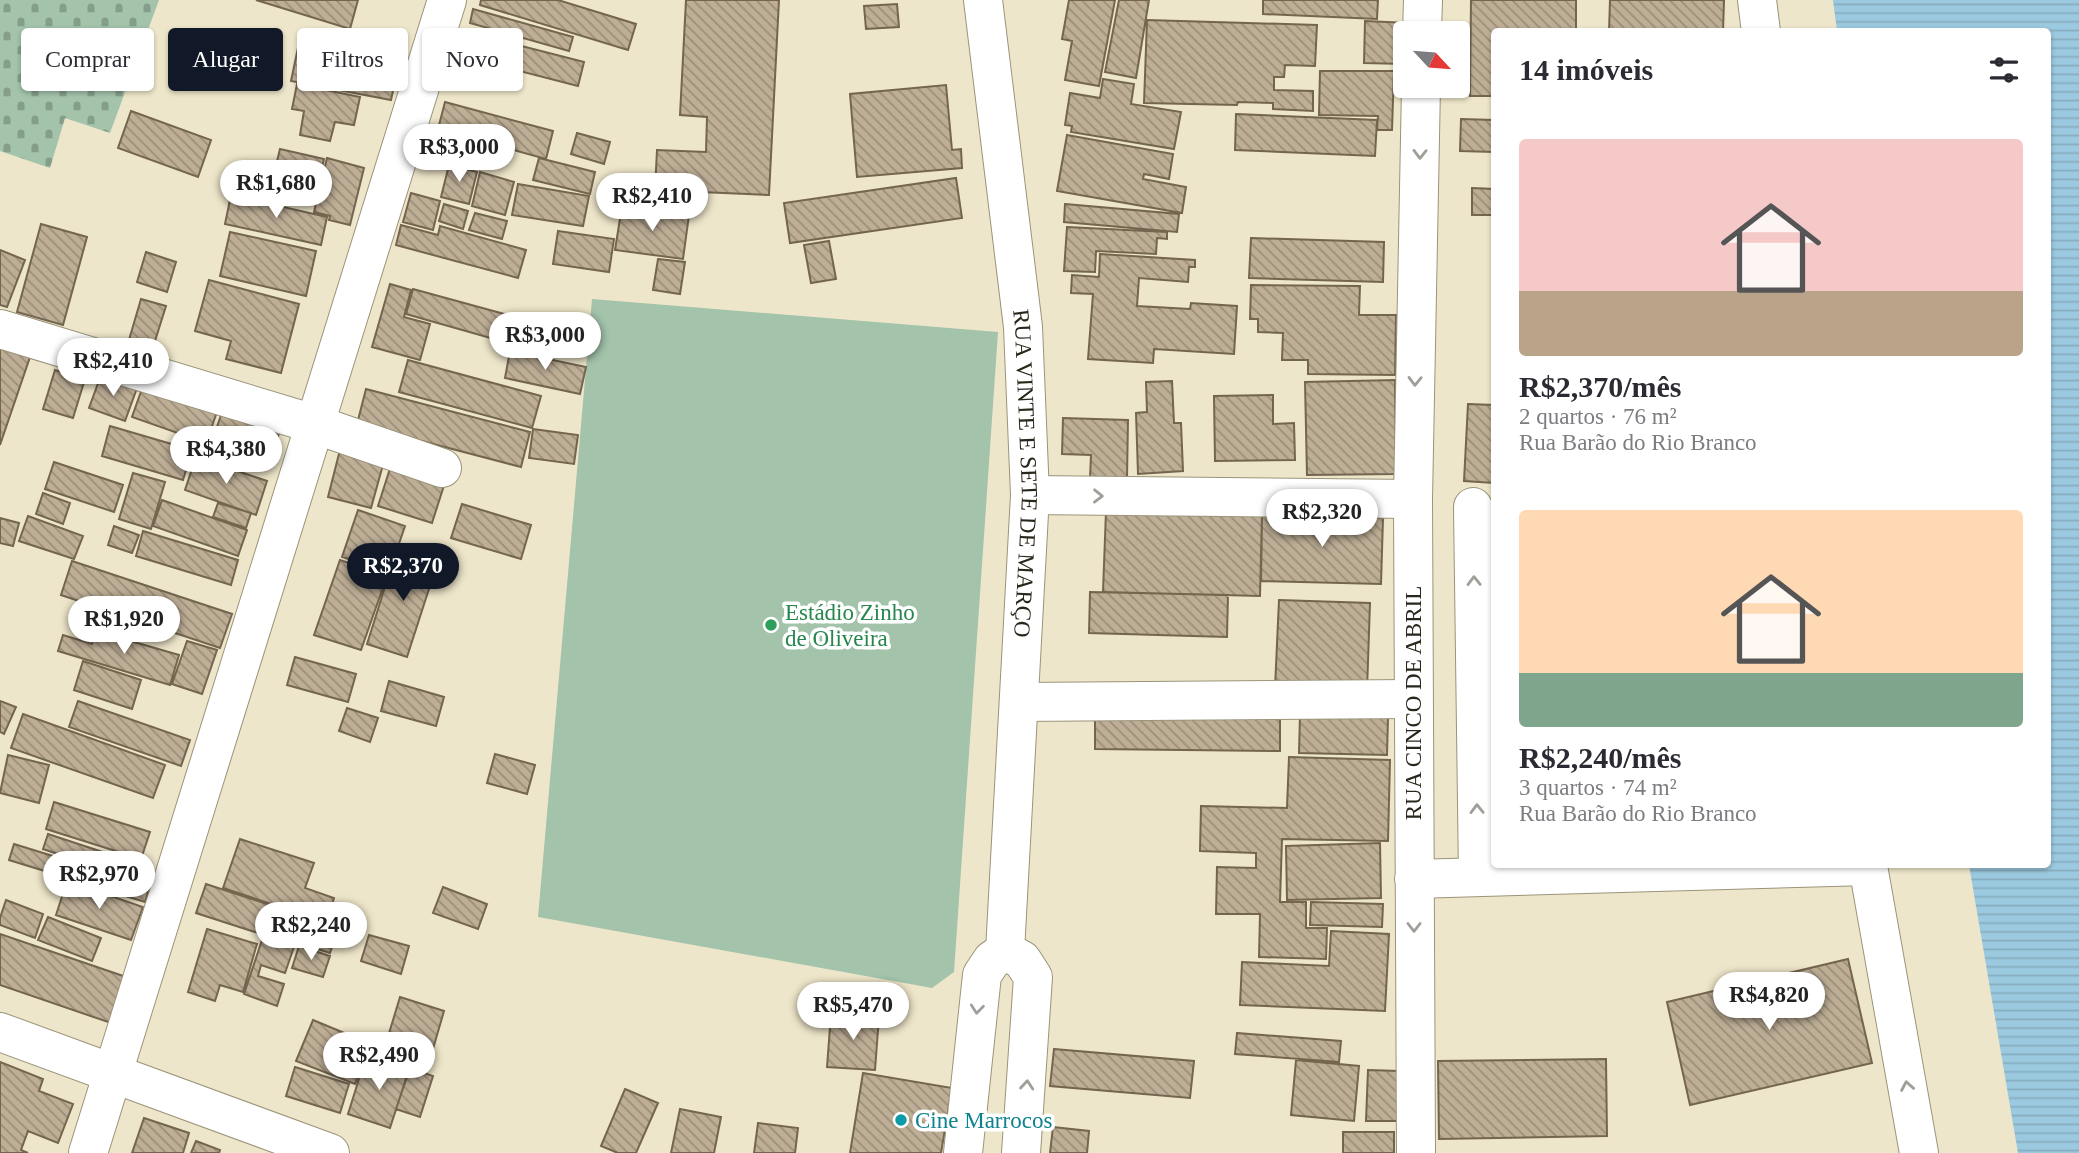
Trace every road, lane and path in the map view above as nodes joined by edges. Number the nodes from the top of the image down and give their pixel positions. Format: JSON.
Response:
{"nodes":[{"id":1,"x":447,"y":0,"type":"edge"},
{"id":2,"x":983,"y":0,"type":"edge"},
{"id":3,"x":1423,"y":0,"type":"edge"},
{"id":4,"x":1757,"y":0,"type":"edge"},
{"id":5,"x":1422,"y":21,"type":"edge"},
{"id":6,"x":1760,"y":28,"type":"edge"},
{"id":7,"x":1421,"y":98,"type":"edge"},
{"id":8,"x":0,"y":329,"type":"edge"},
{"id":9,"x":314,"y":424,"type":"junction"},
{"id":10,"x":442,"y":468,"type":"dead end"},
{"id":11,"x":1030,"y":495,"type":"junction"},
{"id":12,"x":1413,"y":499,"type":"junction"},
{"id":13,"x":1484,"y":507,"type":"edge"},
{"id":14,"x":1413,"y":699,"type":"junction"},
{"id":15,"x":1019,"y":702,"type":"junction"},
{"id":16,"x":1797,"y":868,"type":"edge"},
{"id":17,"x":1868,"y":868,"type":"edge"},
{"id":18,"x":1478,"y":877,"type":"junction"},
{"id":19,"x":1414,"y":879,"type":"junction"},
{"id":20,"x":1005,"y":951,"type":"junction"},
{"id":21,"x":0,"y":1032,"type":"edge"},
{"id":22,"x":112,"y":1075,"type":"junction"},
{"id":23,"x":88,"y":1153,"type":"edge"},
{"id":24,"x":330,"y":1153,"type":"edge"},
{"id":25,"x":963,"y":1153,"type":"edge"},
{"id":26,"x":1021,"y":1153,"type":"edge"},
{"id":27,"x":1416,"y":1153,"type":"edge"},
{"id":28,"x":1919,"y":1153,"type":"edge"}],
"edges":[{"from":1,"to":9,"type":"street"},
{"from":2,"to":11,"type":"street","name":"RUA VINTE E SETE DE MARÇO"},
{"from":3,"to":5,"type":"street"},
{"from":4,"to":6,"type":"street"},
{"from":7,"to":12,"type":"street","name":"RUA CINCO DE ABRIL","one_way":true},
{"from":8,"to":9,"type":"street"},
{"from":9,"to":10,"type":"street"},
{"from":9,"to":22,"type":"street"},
{"from":11,"to":12,"type":"street","one_way":true},
{"from":11,"to":15,"type":"street","name":"RUA VINTE E SETE DE MARÇO"},
{"from":12,"to":13,"type":"street"},
{"from":12,"to":14,"type":"street","name":"RUA CINCO DE ABRIL"},
{"from":18,"to":13,"type":"street","one_way":true},
{"from":14,"to":15,"type":"street"},
{"from":14,"to":19,"type":"street","name":"RUA CINCO DE ABRIL"},
{"from":15,"to":20,"type":"street","name":"RUA VINTE E SETE DE MARÇO"},
{"from":16,"to":18,"type":"street"},
{"from":28,"to":17,"type":"street","one_way":true},
{"from":18,"to":19,"type":"street"},
{"from":19,"to":27,"type":"street","name":"RUA CINCO DE ABRIL","one_way":true},
{"from":20,"to":25,"type":"street","one_way":true},
{"from":26,"to":20,"type":"street","one_way":true},
{"from":21,"to":22,"type":"street"},
{"from":22,"to":23,"type":"street"},
{"from":22,"to":24,"type":"street"}]}
